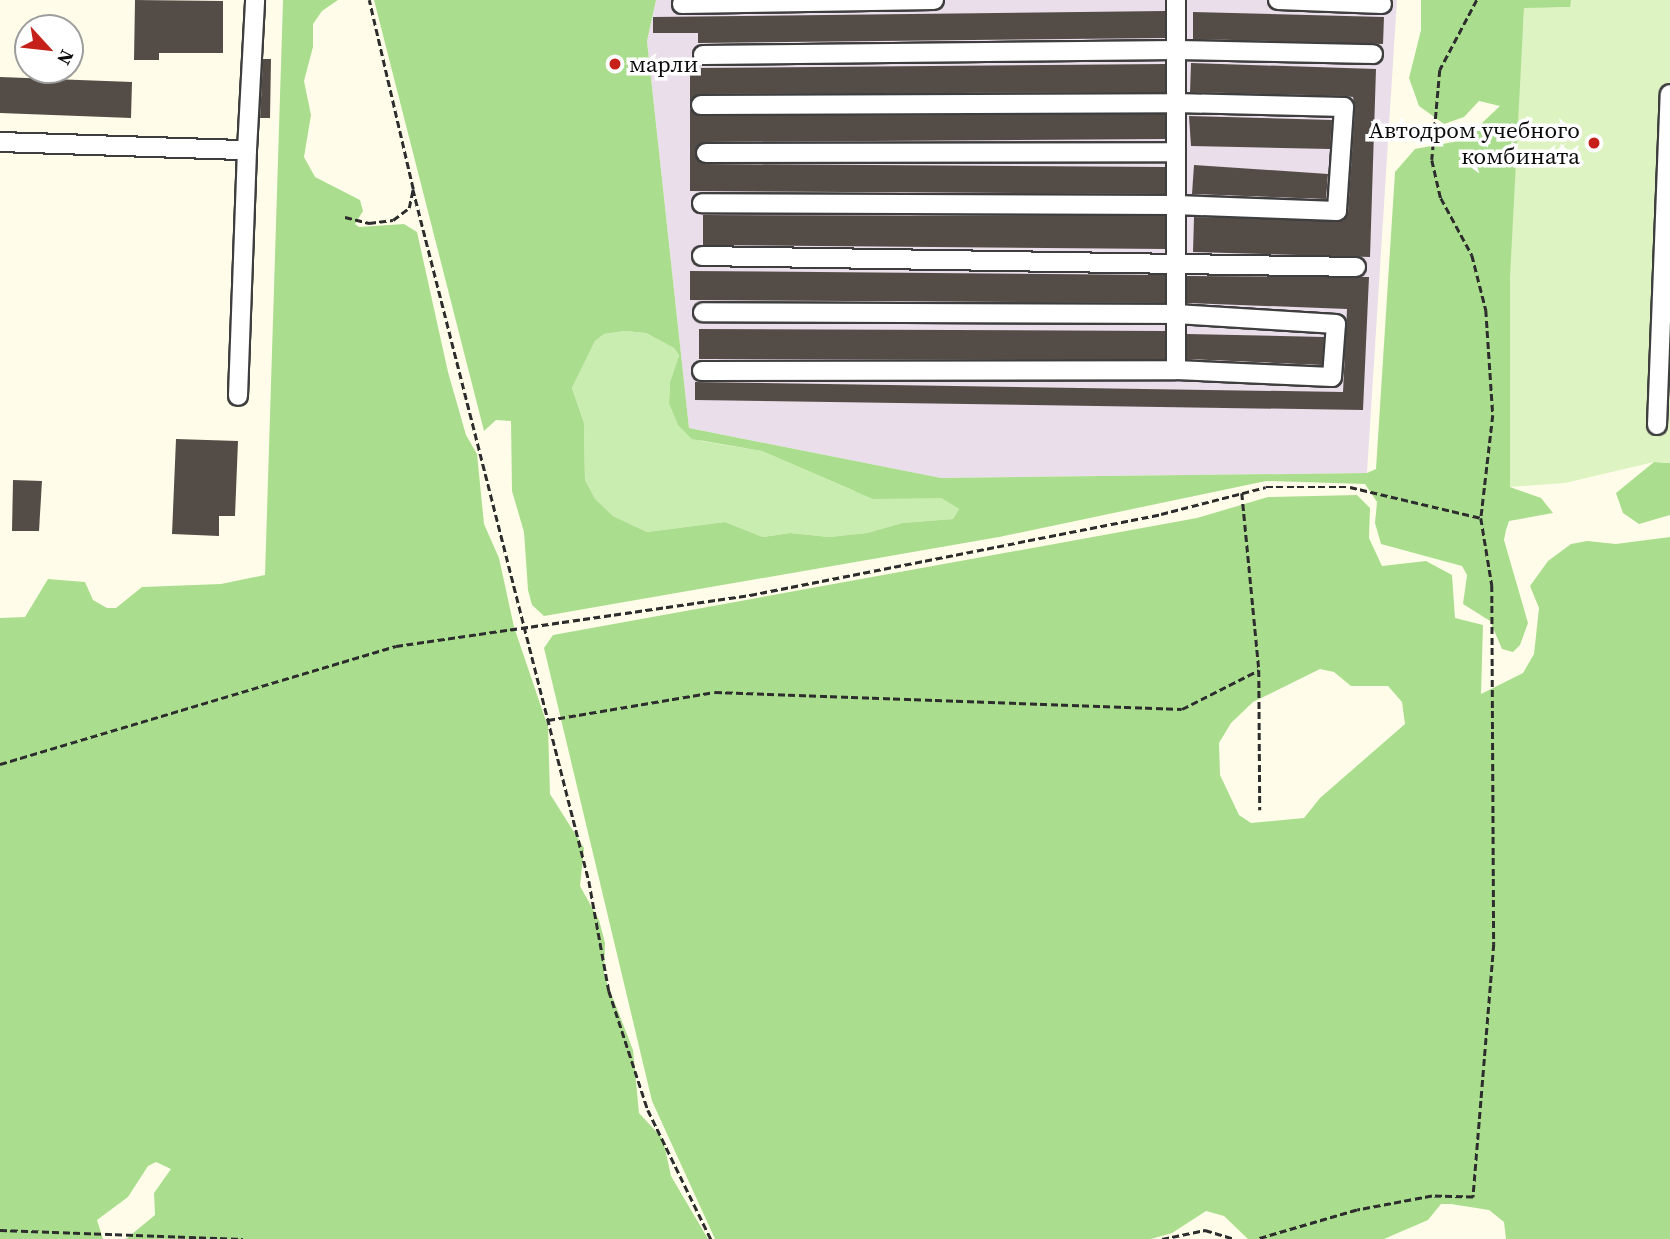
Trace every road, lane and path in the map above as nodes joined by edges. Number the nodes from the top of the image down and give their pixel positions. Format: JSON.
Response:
{"nodes":[{"id":1,"x":255,"y":0,"type":"edge"},
{"id":2,"x":369,"y":0,"type":"edge"},
{"id":3,"x":934,"y":0,"type":"edge"},
{"id":4,"x":1176,"y":0,"type":"edge"},
{"id":5,"x":1278,"y":0,"type":"edge"},
{"id":6,"x":1477,"y":0,"type":"edge"},
{"id":7,"x":682,"y":4,"type":"dead end"},
{"id":8,"x":1382,"y":4,"type":"dead end"},
{"id":9,"x":1176,"y":50,"type":"junction"},
{"id":10,"x":1373,"y":54,"type":"dead end"},
{"id":11,"x":703,"y":55,"type":"dead end"},
{"id":12,"x":1670,"y":94,"type":"edge"},
{"id":13,"x":1176,"y":103,"type":"junction"},
{"id":14,"x":701,"y":105,"type":"dead end"},
{"id":15,"x":0,"y":142,"type":"edge"},
{"id":16,"x":247,"y":150,"type":"junction"},
{"id":17,"x":1176,"y":152,"type":"junction"},
{"id":18,"x":706,"y":153,"type":"dead end"},
{"id":19,"x":413,"y":189,"type":"junction"},
{"id":20,"x":702,"y":203,"type":"dead end"},
{"id":21,"x":1176,"y":205,"type":"junction"},
{"id":22,"x":345,"y":217,"type":"dead end"},
{"id":23,"x":702,"y":256,"type":"dead end"},
{"id":24,"x":1176,"y":264,"type":"junction"},
{"id":25,"x":1356,"y":267,"type":"dead end"},
{"id":26,"x":703,"y":312,"type":"dead end"},
{"id":27,"x":1176,"y":314,"type":"junction"},
{"id":28,"x":1176,"y":370,"type":"junction"},
{"id":29,"x":702,"y":371,"type":"dead end"},
{"id":30,"x":238,"y":396,"type":"dead end"},
{"id":31,"x":1657,"y":425,"type":"dead end"},
{"id":32,"x":1242,"y":493,"type":"junction"},
{"id":33,"x":1480,"y":518,"type":"junction"},
{"id":34,"x":524,"y":629,"type":"junction"},
{"id":35,"x":1259,"y":670,"type":"junction"},
{"id":36,"x":548,"y":720,"type":"junction"},
{"id":37,"x":0,"y":764,"type":"edge"},
{"id":38,"x":1260,"y":810,"type":"dead end"},
{"id":39,"x":0,"y":1230,"type":"edge"},
{"id":40,"x":243,"y":1239,"type":"edge"},
{"id":41,"x":710,"y":1239,"type":"edge"},
{"id":42,"x":1161,"y":1239,"type":"edge"},
{"id":43,"x":1234,"y":1239,"type":"edge"},
{"id":44,"x":1258,"y":1239,"type":"edge"}],
"edges":[{"from":1,"to":16,"type":"lane"},
{"from":2,"to":19,"type":"path"},
{"from":3,"to":7,"type":"lane"},
{"from":4,"to":9,"type":"lane"},
{"from":5,"to":8,"type":"lane"},
{"from":6,"to":33,"type":"path"},
{"from":9,"to":10,"type":"lane"},
{"from":9,"to":11,"type":"lane"},
{"from":9,"to":13,"type":"lane"},
{"from":12,"to":31,"type":"lane"},
{"from":13,"to":14,"type":"lane"},
{"from":13,"to":17,"type":"lane"},
{"from":13,"to":21,"type":"lane"},
{"from":15,"to":16,"type":"lane"},
{"from":16,"to":30,"type":"lane"},
{"from":17,"to":18,"type":"lane"},
{"from":17,"to":21,"type":"lane"},
{"from":19,"to":22,"type":"path"},
{"from":19,"to":34,"type":"path"},
{"from":20,"to":21,"type":"lane"},
{"from":21,"to":24,"type":"lane"},
{"from":23,"to":24,"type":"lane"},
{"from":24,"to":25,"type":"lane"},
{"from":24,"to":27,"type":"lane"},
{"from":26,"to":27,"type":"lane"},
{"from":27,"to":28,"type":"lane"},
{"from":27,"to":28,"type":"lane"},
{"from":28,"to":29,"type":"lane"},
{"from":32,"to":33,"type":"path"},
{"from":32,"to":34,"type":"path"},
{"from":32,"to":35,"type":"path"},
{"from":33,"to":44,"type":"path"},
{"from":34,"to":36,"type":"path"},
{"from":34,"to":37,"type":"path"},
{"from":35,"to":36,"type":"path"},
{"from":35,"to":38,"type":"path"},
{"from":36,"to":41,"type":"path"},
{"from":39,"to":40,"type":"path"},
{"from":42,"to":43,"type":"path"}]}
